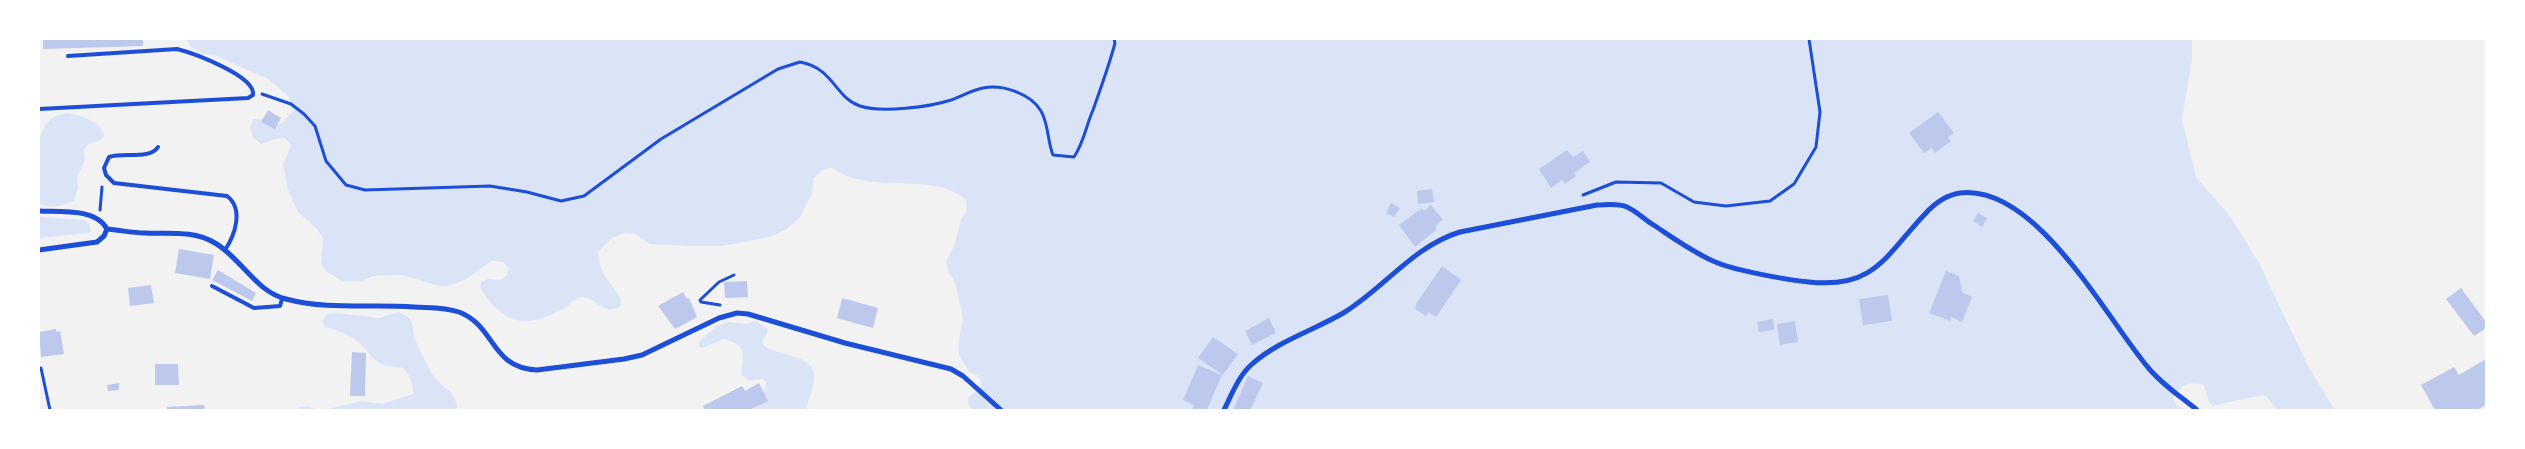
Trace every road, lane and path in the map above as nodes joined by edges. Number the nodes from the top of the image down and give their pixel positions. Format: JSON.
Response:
{"nodes":[{"id":1,"x":1114,"y":39,"type":"edge"},
{"id":2,"x":1809,"y":39,"type":"edge"},
{"id":3,"x":68,"y":56,"type":"dead end"},
{"id":4,"x":254,"y":91,"type":"junction"},
{"id":5,"x":39,"y":109,"type":"edge"},
{"id":6,"x":158,"y":147,"type":"dead end"},
{"id":7,"x":103,"y":184,"type":"dead end"},
{"id":8,"x":1581,"y":196,"type":"dead end"},
{"id":9,"x":101,"y":209,"type":"dead end"},
{"id":10,"x":39,"y":211,"type":"edge"},
{"id":11,"x":107,"y":229,"type":"junction"},
{"id":12,"x":39,"y":250,"type":"edge"},
{"id":13,"x":225,"y":250,"type":"junction"},
{"id":14,"x":734,"y":275,"type":"dead end"},
{"id":15,"x":212,"y":286,"type":"dead end"},
{"id":16,"x":282,"y":298,"type":"junction"},
{"id":17,"x":728,"y":314,"type":"junction"},
{"id":18,"x":39,"y":368,"type":"edge"},
{"id":19,"x":50,"y":410,"type":"edge"},
{"id":20,"x":1001,"y":410,"type":"edge"},
{"id":21,"x":1224,"y":410,"type":"edge"},
{"id":22,"x":2197,"y":410,"type":"edge"}],
"edges":[{"from":1,"to":4,"type":"path"},
{"from":2,"to":8,"type":"path"},
{"from":3,"to":4,"type":"lane"},
{"from":4,"to":5,"type":"lane"},
{"from":6,"to":13,"type":"lane"},
{"from":7,"to":9,"type":"path"},
{"from":10,"to":11,"type":"street"},
{"from":11,"to":12,"type":"street"},
{"from":11,"to":13,"type":"street"},
{"from":13,"to":16,"type":"street"},
{"from":14,"to":17,"type":"path"},
{"from":15,"to":16,"type":"lane"},
{"from":16,"to":17,"type":"street"},
{"from":17,"to":20,"type":"street"},
{"from":18,"to":19,"type":"path"},
{"from":21,"to":22,"type":"street"}]}
